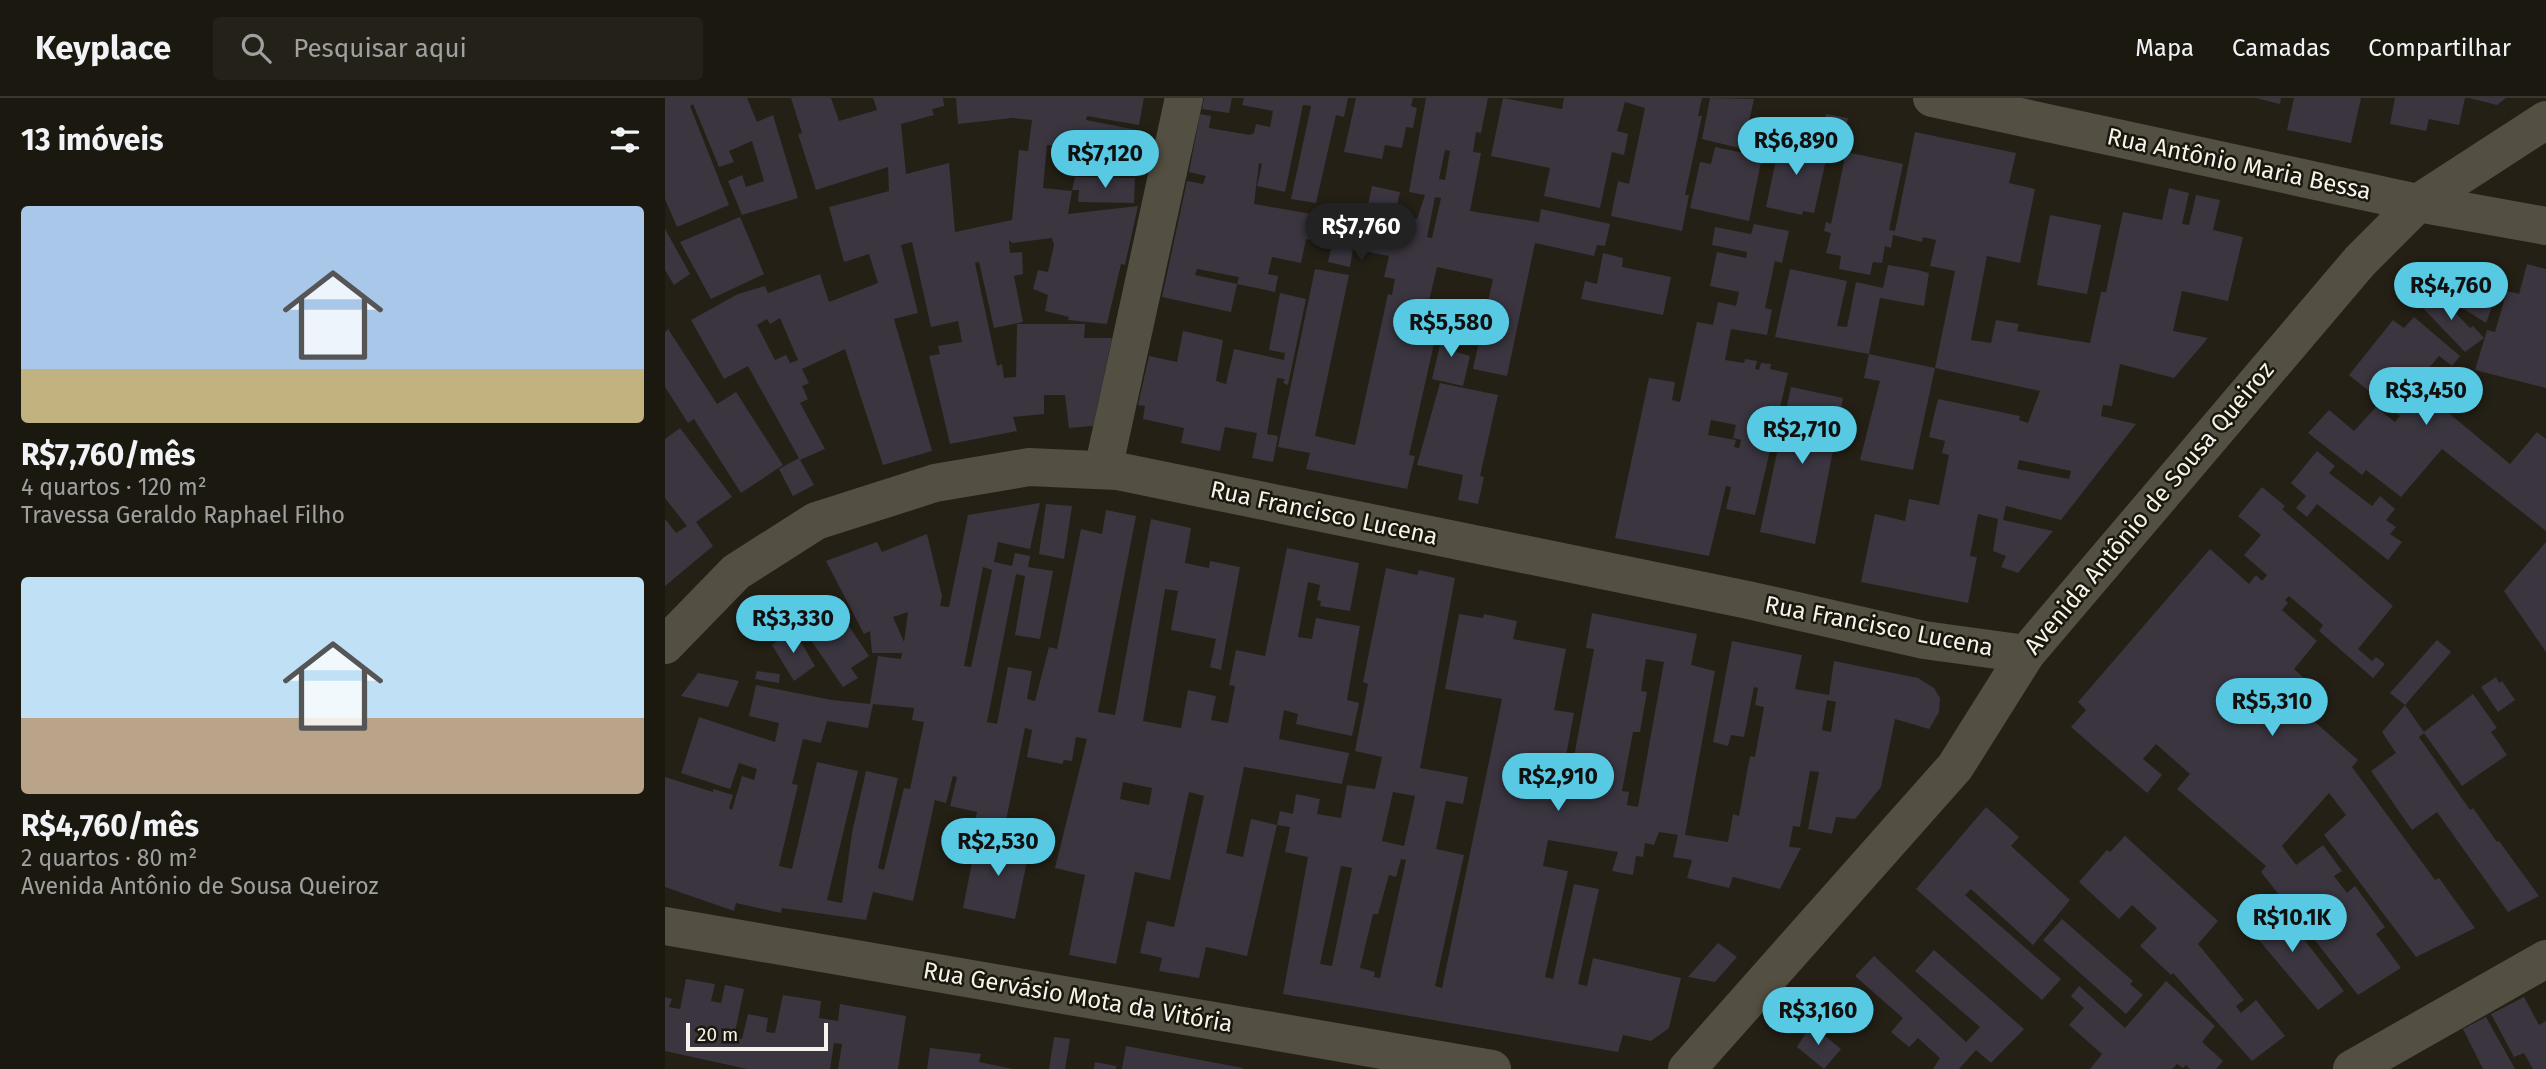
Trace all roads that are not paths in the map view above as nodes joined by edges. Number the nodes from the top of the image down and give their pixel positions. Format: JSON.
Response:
{"nodes":[{"id":1,"x":1184,"y":98,"type":"edge"},
{"id":2,"x":1932,"y":98,"type":"edge"},
{"id":3,"x":2546,"y":120,"type":"edge"},
{"id":4,"x":2418,"y":203,"type":"junction"},
{"id":5,"x":2546,"y":226,"type":"edge"},
{"id":6,"x":1103,"y":470,"type":"junction"},
{"id":7,"x":665,"y":645,"type":"edge"},
{"id":8,"x":2026,"y":654,"type":"junction"},
{"id":9,"x":665,"y":926,"type":"edge"},
{"id":10,"x":2546,"y":960,"type":"edge"},
{"id":11,"x":1492,"y":1069,"type":"edge"},
{"id":12,"x":1687,"y":1069,"type":"edge"},
{"id":13,"x":2351,"y":1069,"type":"edge"}],
"edges":[{"from":1,"to":6,"type":"street"},
{"from":2,"to":4,"type":"street","name":"Rua Antônio Maria Bessa"},
{"from":3,"to":4,"type":"street","name":"Avenida Antônio de Sousa Queiroz"},
{"from":4,"to":5,"type":"street","name":"Rua Antônio Maria Bessa"},
{"from":4,"to":8,"type":"street","name":"Avenida Antônio de Sousa Queiroz"},
{"from":6,"to":7,"type":"street","name":"Rua Francisco Lucena"},
{"from":6,"to":8,"type":"street","name":"Rua Francisco Lucena"},
{"from":8,"to":12,"type":"street","name":"Avenida Antônio de Sousa Queiroz"},
{"from":9,"to":11,"type":"street","name":"Rua Gervásio Mota da Vitória"},
{"from":10,"to":13,"type":"street"}]}
